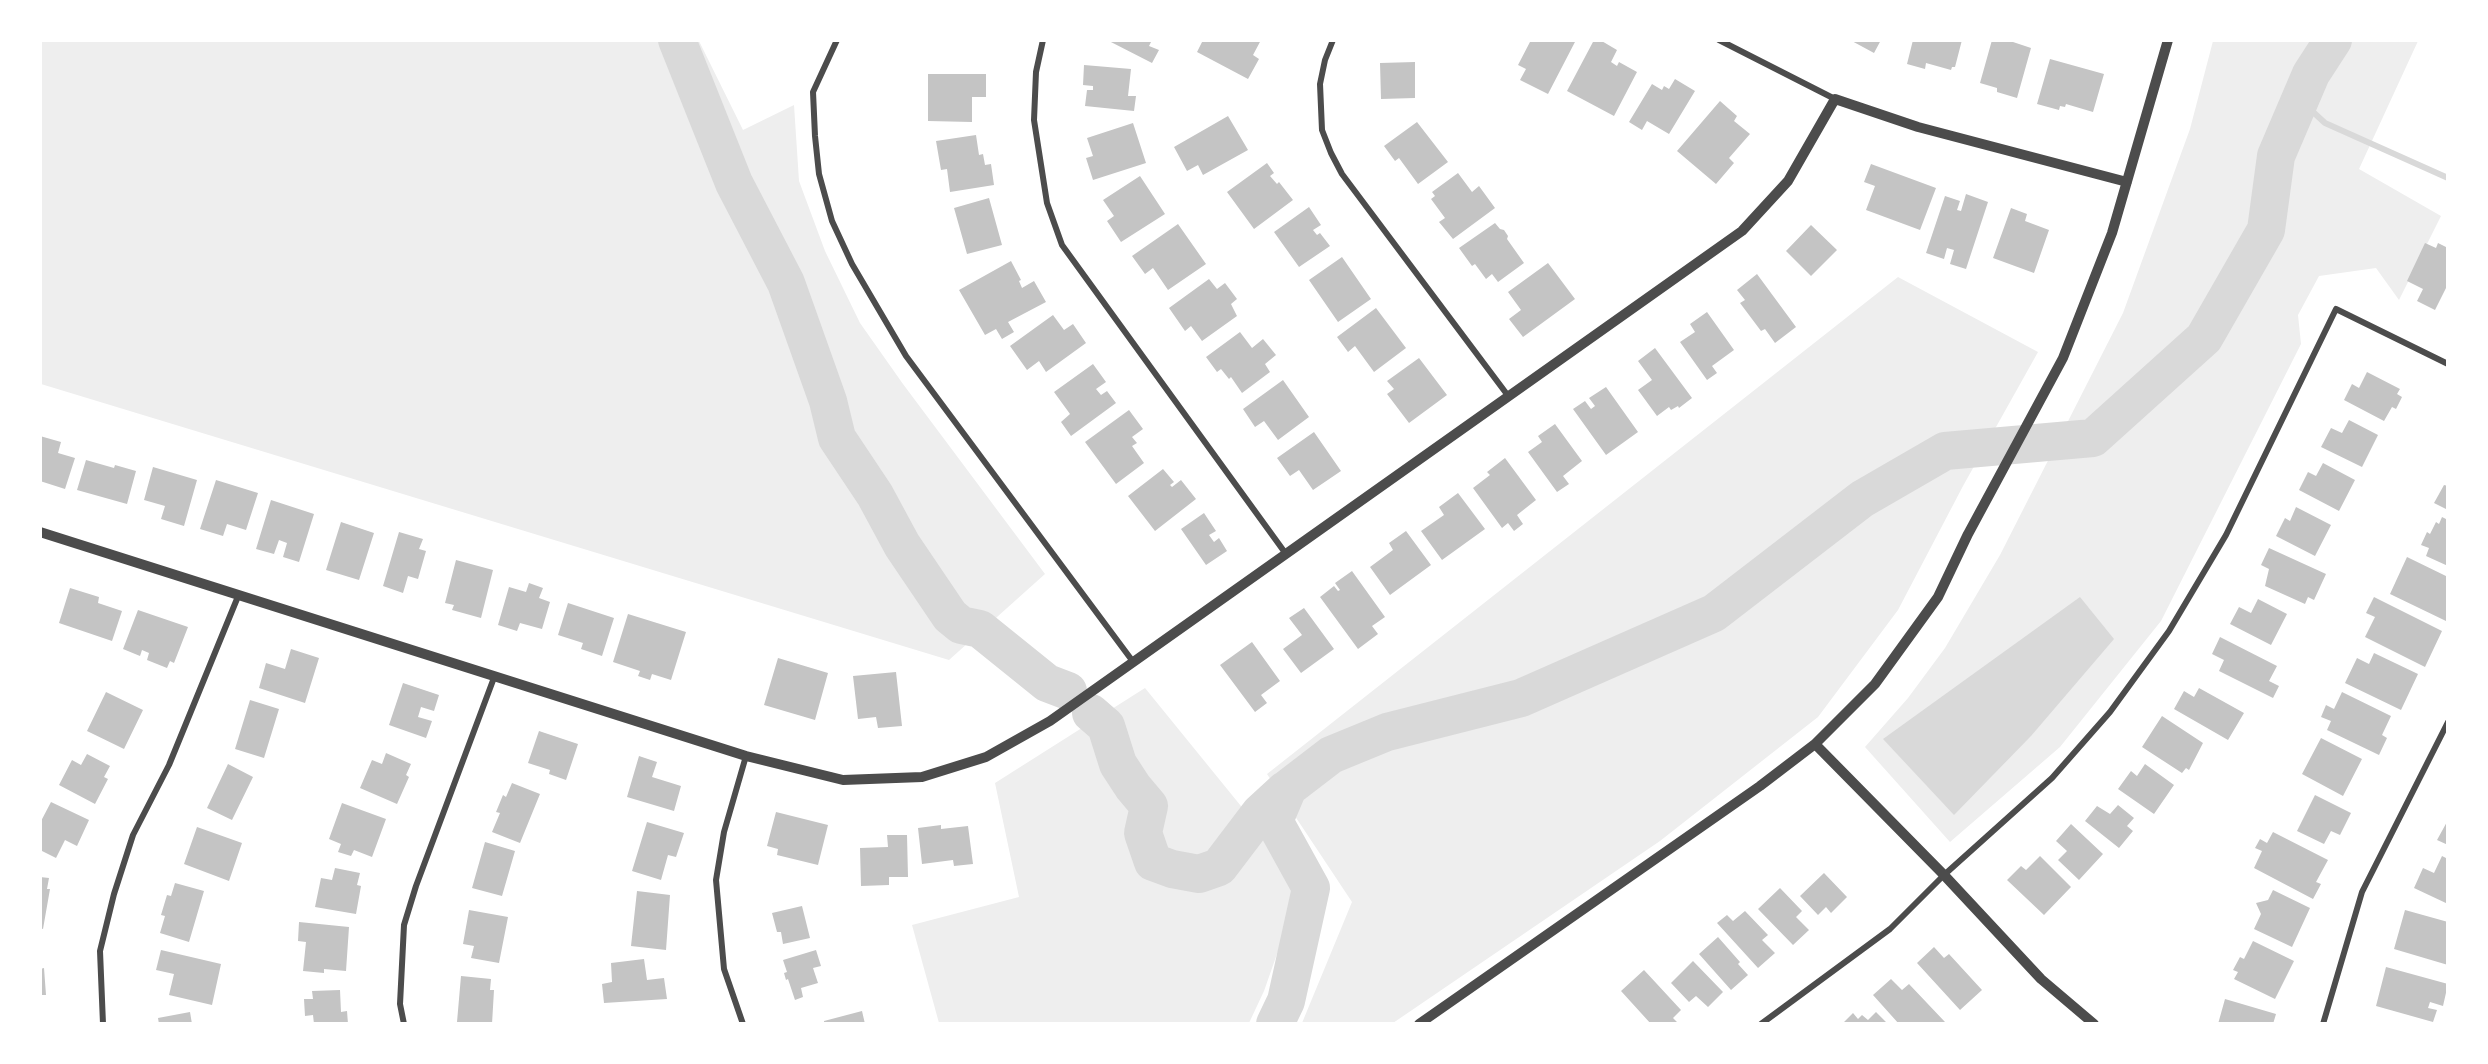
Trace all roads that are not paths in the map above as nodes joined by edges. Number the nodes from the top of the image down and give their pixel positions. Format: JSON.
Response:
{"nodes":[{"id":1,"x":837,"y":40,"type":"edge"},
{"id":2,"x":1043,"y":40,"type":"edge"},
{"id":3,"x":1333,"y":40,"type":"edge"},
{"id":4,"x":1719,"y":40,"type":"edge"},
{"id":5,"x":2168,"y":40,"type":"edge"},
{"id":6,"x":1836,"y":99,"type":"junction"},
{"id":7,"x":2127,"y":182,"type":"junction"},
{"id":8,"x":2448,"y":364,"type":"edge"},
{"id":9,"x":1509,"y":397,"type":"junction"},
{"id":10,"x":40,"y":532,"type":"edge"},
{"id":11,"x":1286,"y":555,"type":"junction"},
{"id":12,"x":239,"y":594,"type":"junction"},
{"id":13,"x":1134,"y":664,"type":"junction"},
{"id":14,"x":495,"y":675,"type":"junction"},
{"id":15,"x":2448,"y":722,"type":"edge"},
{"id":16,"x":1815,"y":744,"type":"junction"},
{"id":17,"x":746,"y":756,"type":"junction"},
{"id":18,"x":1944,"y":875,"type":"junction"},
{"id":19,"x":103,"y":1023,"type":"edge"},
{"id":20,"x":404,"y":1023,"type":"edge"},
{"id":21,"x":743,"y":1023,"type":"edge"},
{"id":22,"x":1419,"y":1023,"type":"edge"},
{"id":23,"x":1761,"y":1023,"type":"edge"},
{"id":24,"x":2094,"y":1023,"type":"edge"},
{"id":25,"x":2323,"y":1023,"type":"edge"}],
"edges":[{"from":1,"to":13,"type":"street"},
{"from":2,"to":11,"type":"street"},
{"from":3,"to":9,"type":"street"},
{"from":4,"to":6,"type":"street"},
{"from":5,"to":7,"type":"street"},
{"from":6,"to":7,"type":"street"},
{"from":6,"to":9,"type":"street"},
{"from":7,"to":16,"type":"street"},
{"from":8,"to":18,"type":"street"},
{"from":9,"to":11,"type":"street"},
{"from":10,"to":12,"type":"street"},
{"from":11,"to":13,"type":"street"},
{"from":12,"to":14,"type":"street"},
{"from":12,"to":19,"type":"street"},
{"from":13,"to":17,"type":"street"},
{"from":14,"to":17,"type":"street"},
{"from":14,"to":20,"type":"street"},
{"from":15,"to":25,"type":"street"},
{"from":16,"to":18,"type":"street"},
{"from":16,"to":22,"type":"street"},
{"from":17,"to":21,"type":"street"},
{"from":18,"to":23,"type":"street"},
{"from":18,"to":24,"type":"street"}]}
